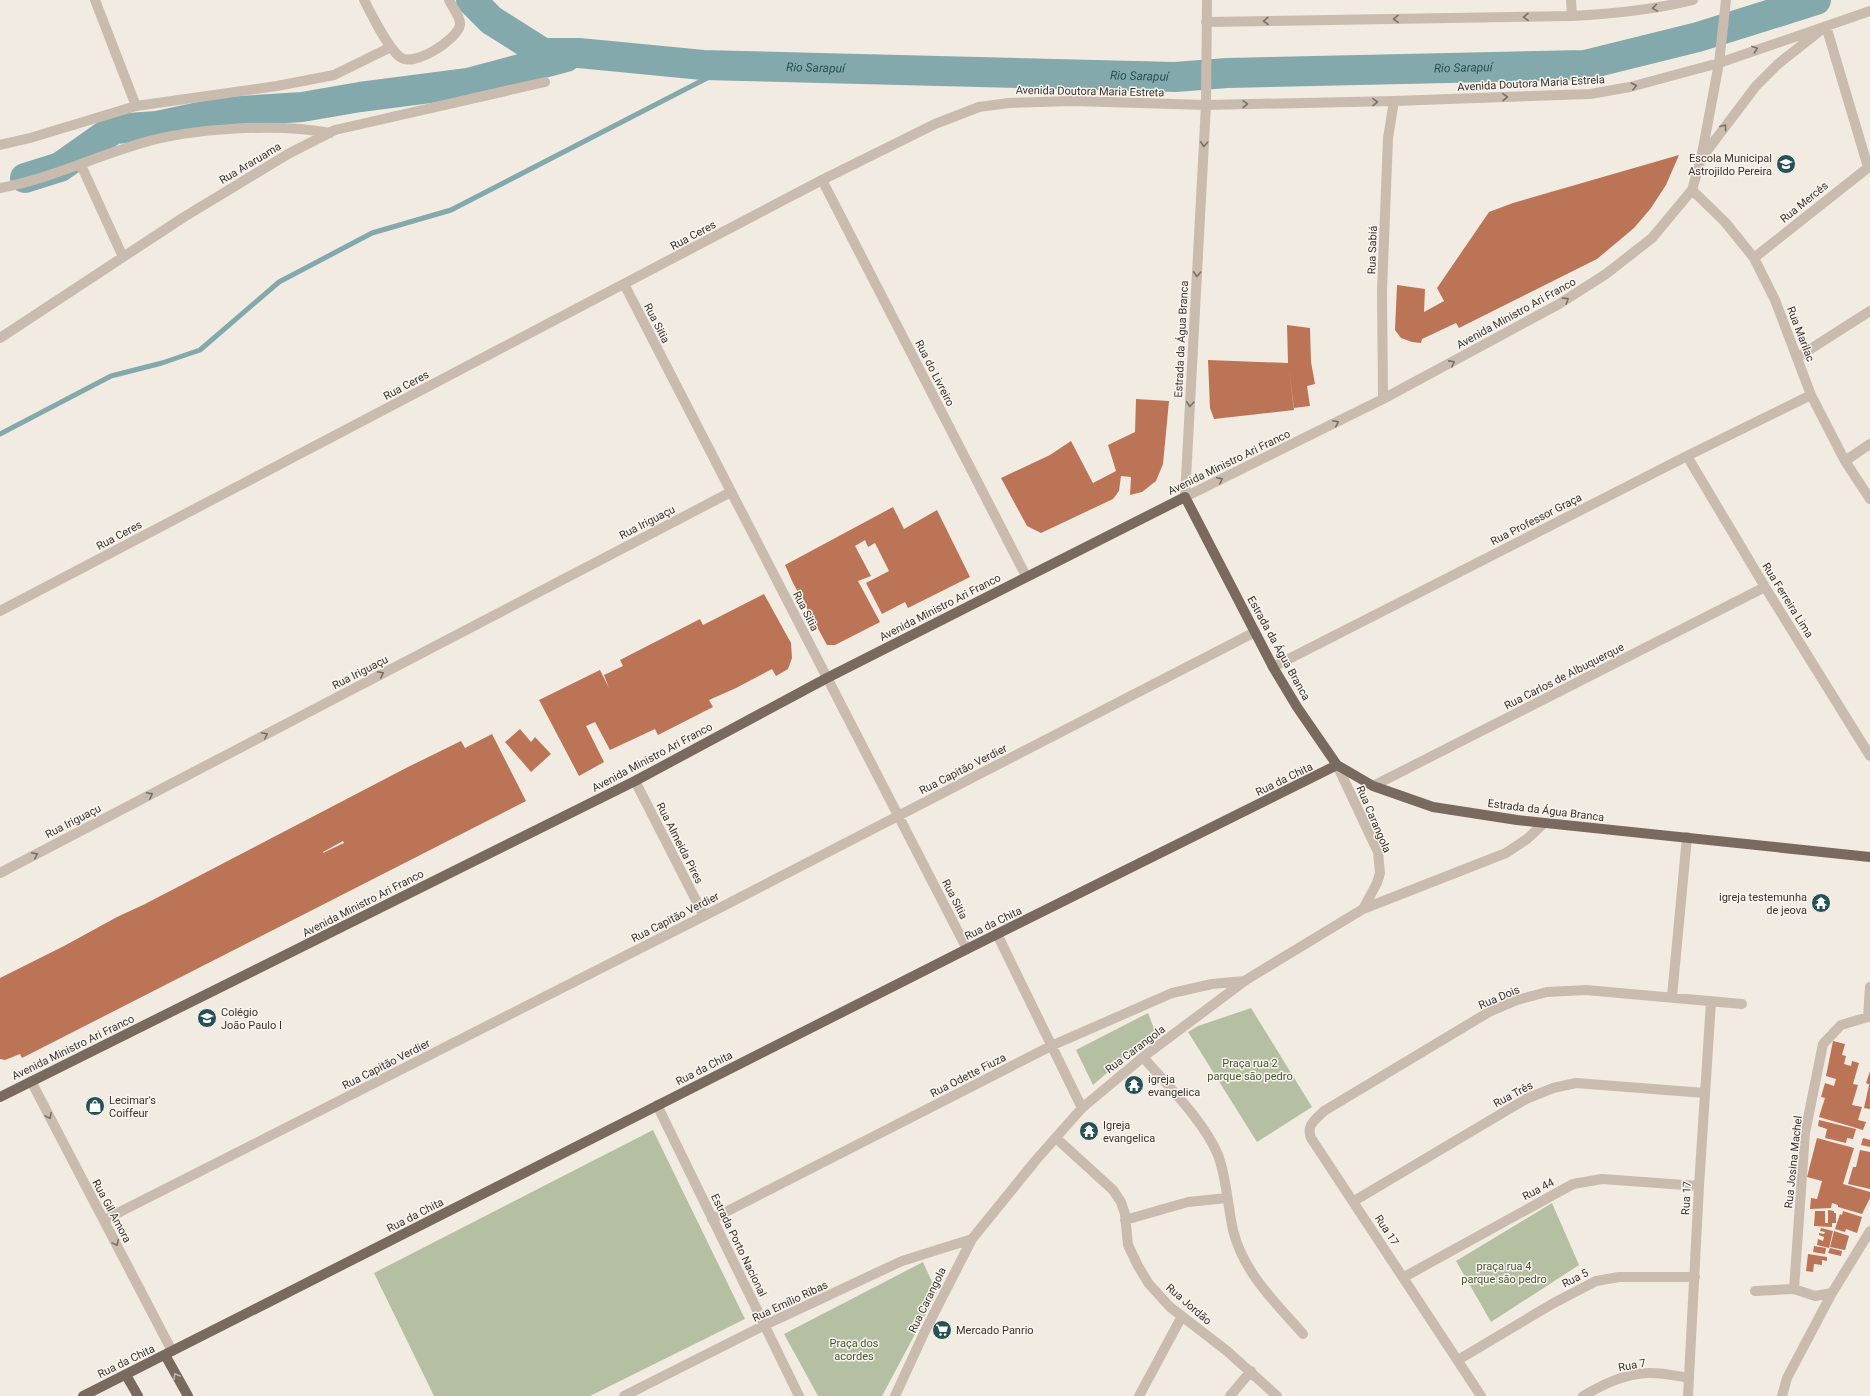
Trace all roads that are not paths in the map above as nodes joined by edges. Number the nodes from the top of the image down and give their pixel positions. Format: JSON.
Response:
{"nodes":[{"id":1,"x":95,"y":0,"type":"edge"},
{"id":2,"x":364,"y":0,"type":"edge"},
{"id":3,"x":449,"y":0,"type":"edge"},
{"id":4,"x":1207,"y":0,"type":"edge"},
{"id":5,"x":1571,"y":0,"type":"edge"},
{"id":6,"x":1693,"y":0,"type":"edge"},
{"id":7,"x":1725,"y":2,"type":"edge"},
{"id":8,"x":1870,"y":10,"type":"edge"},
{"id":9,"x":1572,"y":16,"type":"junction"},
{"id":10,"x":1206,"y":22,"type":"junction"},
{"id":11,"x":1826,"y":26,"type":"junction"},
{"id":12,"x":391,"y":47,"type":"junction"},
{"id":13,"x":1719,"y":63,"type":"junction"},
{"id":14,"x":544,"y":82,"type":"dead end"},
{"id":15,"x":1394,"y":101,"type":"junction"},
{"id":16,"x":1206,"y":105,"type":"junction"},
{"id":17,"x":136,"y":106,"type":"junction"},
{"id":18,"x":330,"y":133,"type":"junction"},
{"id":19,"x":0,"y":145,"type":"edge"},
{"id":20,"x":1701,"y":159,"type":"junction"},
{"id":21,"x":81,"y":165,"type":"junction"},
{"id":22,"x":1869,"y":166,"type":"edge"},
{"id":23,"x":822,"y":180,"type":"junction"},
{"id":24,"x":0,"y":188,"type":"edge"},
{"id":25,"x":1692,"y":190,"type":"junction"},
{"id":26,"x":123,"y":257,"type":"junction"},
{"id":27,"x":1754,"y":258,"type":"junction"},
{"id":28,"x":624,"y":284,"type":"junction"},
{"id":29,"x":1870,"y":311,"type":"edge"},
{"id":30,"x":0,"y":338,"type":"edge"},
{"id":31,"x":1798,"y":357,"type":"junction"},
{"id":32,"x":1811,"y":395,"type":"junction"},
{"id":33,"x":1383,"y":399,"type":"junction"},
{"id":34,"x":1870,"y":444,"type":"edge"},
{"id":35,"x":1687,"y":456,"type":"junction"},
{"id":36,"x":1845,"y":461,"type":"junction"},
{"id":37,"x":731,"y":492,"type":"junction"},
{"id":38,"x":1185,"y":497,"type":"junction"},
{"id":39,"x":1870,"y":498,"type":"edge"},
{"id":40,"x":1026,"y":576,"type":"junction"},
{"id":41,"x":1765,"y":587,"type":"junction"},
{"id":42,"x":0,"y":611,"type":"edge"},
{"id":43,"x":1255,"y":632,"type":"junction"},
{"id":44,"x":1273,"y":667,"type":"junction"},
{"id":45,"x":827,"y":678,"type":"junction"},
{"id":46,"x":1870,"y":756,"type":"edge"},
{"id":47,"x":1338,"y":765,"type":"junction"},
{"id":48,"x":635,"y":781,"type":"junction"},
{"id":49,"x":1373,"y":786,"type":"junction"},
{"id":50,"x":898,"y":816,"type":"junction"},
{"id":51,"x":1544,"y":823,"type":"junction"},
{"id":52,"x":1687,"y":837,"type":"junction"},
{"id":53,"x":1870,"y":857,"type":"edge"},
{"id":54,"x":0,"y":873,"type":"edge"},
{"id":55,"x":1363,"y":909,"type":"junction"},
{"id":56,"x":704,"y":916,"type":"junction"},
{"id":57,"x":997,"y":934,"type":"junction"},
{"id":58,"x":967,"y":949,"type":"junction"},
{"id":59,"x":1245,"y":981,"type":"junction"},
{"id":60,"x":1870,"y":987,"type":"edge"},
{"id":61,"x":1672,"y":997,"type":"junction"},
{"id":62,"x":1711,"y":1002,"type":"junction"},
{"id":63,"x":1742,"y":1004,"type":"dead end"},
{"id":64,"x":1869,"y":1017,"type":"edge"},
{"id":65,"x":1051,"y":1046,"type":"junction"},
{"id":66,"x":1143,"y":1056,"type":"junction"},
{"id":67,"x":31,"y":1081,"type":"junction"},
{"id":68,"x":1705,"y":1092,"type":"junction"},
{"id":69,"x":0,"y":1096,"type":"edge"},
{"id":70,"x":657,"y":1105,"type":"junction"},
{"id":71,"x":1082,"y":1108,"type":"junction"},
{"id":72,"x":1056,"y":1138,"type":"junction"},
{"id":73,"x":1311,"y":1138,"type":"joint"},
{"id":74,"x":1699,"y":1186,"type":"junction"},
{"id":75,"x":1227,"y":1198,"type":"junction"},
{"id":76,"x":1354,"y":1201,"type":"junction"},
{"id":77,"x":712,"y":1219,"type":"junction"},
{"id":78,"x":104,"y":1220,"type":"junction"},
{"id":79,"x":1125,"y":1220,"type":"junction"},
{"id":80,"x":1870,"y":1231,"type":"edge"},
{"id":81,"x":972,"y":1239,"type":"junction"},
{"id":82,"x":1404,"y":1277,"type":"junction"},
{"id":83,"x":1695,"y":1277,"type":"junction"},
{"id":84,"x":1794,"y":1290,"type":"junction"},
{"id":85,"x":1755,"y":1291,"type":"dead end"},
{"id":86,"x":1832,"y":1293,"type":"junction"},
{"id":87,"x":1182,"y":1316,"type":"junction"},
{"id":88,"x":765,"y":1326,"type":"junction"},
{"id":89,"x":1303,"y":1334,"type":"dead end"},
{"id":90,"x":168,"y":1353,"type":"junction"},
{"id":91,"x":1458,"y":1360,"type":"junction"},
{"id":92,"x":1251,"y":1371,"type":"junction"},
{"id":93,"x":126,"y":1375,"type":"junction"},
{"id":94,"x":1689,"y":1378,"type":"junction"},
{"id":95,"x":83,"y":1396,"type":"edge"},
{"id":96,"x":138,"y":1396,"type":"edge"},
{"id":97,"x":188,"y":1396,"type":"edge"},
{"id":98,"x":624,"y":1396,"type":"edge"},
{"id":99,"x":799,"y":1396,"type":"edge"},
{"id":100,"x":895,"y":1396,"type":"edge"},
{"id":101,"x":1139,"y":1396,"type":"edge"},
{"id":102,"x":1230,"y":1396,"type":"edge"},
{"id":103,"x":1276,"y":1396,"type":"edge"},
{"id":104,"x":1481,"y":1396,"type":"edge"},
{"id":105,"x":1583,"y":1396,"type":"edge"},
{"id":106,"x":1688,"y":1396,"type":"edge"},
{"id":107,"x":1782,"y":1396,"type":"edge"}],
"edges":[{"from":1,"to":17,"type":"street"},
{"from":2,"to":12,"type":"street"},
{"from":3,"to":12,"type":"street"},
{"from":4,"to":10,"type":"street","name":"Estrada da Água Branca"},
{"from":5,"to":9,"type":"street"},
{"from":6,"to":9,"type":"street","one_way":true},
{"from":7,"to":13,"type":"street","name":"Avenida Ministro Ari Franco"},
{"from":8,"to":11,"type":"street","name":"Avenida Doutora Maria Estrela"},
{"from":9,"to":10,"type":"street","one_way":true},
{"from":10,"to":16,"type":"street","name":"Estrada da Água Branca"},
{"from":13,"to":11,"type":"street","name":"Avenida Doutora Maria Estrela","one_way":true},
{"from":20,"to":11,"type":"street","one_way":true},
{"from":11,"to":22,"type":"street"},
{"from":12,"to":17,"type":"street"},
{"from":15,"to":13,"type":"street","name":"Avenida Doutora Maria Estrela","one_way":true},
{"from":13,"to":20,"type":"street","name":"Avenida Ministro Ari Franco"},
{"from":14,"to":18,"type":"street","name":"Rua Araruama"},
{"from":16,"to":15,"type":"street","name":"Avenida Doutora Maria Estrela","one_way":true},
{"from":15,"to":33,"type":"street","name":"Rua Sabiá"},
{"from":16,"to":23,"type":"street","name":"Avenida Doutora Maria Estreta"},
{"from":16,"to":38,"type":"street","name":"Estrada da Água Branca","one_way":true},
{"from":17,"to":19,"type":"street"},
{"from":18,"to":21,"type":"street"},
{"from":18,"to":26,"type":"street","name":"Rua Araruama"},
{"from":20,"to":25,"type":"street","name":"Avenida Ministro Ari Franco"},
{"from":21,"to":24,"type":"street"},
{"from":21,"to":26,"type":"street"},
{"from":22,"to":27,"type":"street","name":"Rua Mercês"},
{"from":23,"to":28,"type":"street","name":"Rua Ceres"},
{"from":23,"to":40,"type":"street","name":"Rua do Livreiro"},
{"from":25,"to":27,"type":"street","name":"Rua Marilac"},
{"from":33,"to":25,"type":"street","name":"Avenida Ministro Ari Franco","one_way":true},
{"from":26,"to":30,"type":"street","name":"Rua Araruama"},
{"from":27,"to":31,"type":"street","name":"Rua Marilac"},
{"from":28,"to":37,"type":"street","name":"Rua Sitia"},
{"from":28,"to":42,"type":"street","name":"Rua Ceres"},
{"from":29,"to":31,"type":"street"},
{"from":31,"to":32,"type":"street","name":"Rua Marilac"},
{"from":32,"to":35,"type":"street","name":"Rua Professor Graça"},
{"from":32,"to":36,"type":"street","name":"Rua Marilac"},
{"from":38,"to":33,"type":"street","name":"Avenida Ministro Ari Franco","one_way":true},
{"from":34,"to":36,"type":"street"},
{"from":35,"to":41,"type":"street","name":"Rua Ferreira Lima"},
{"from":35,"to":44,"type":"street","name":"Rua Professor Graça"},
{"from":36,"to":39,"type":"street","name":"Rua Marilac"},
{"from":37,"to":45,"type":"street","name":"Rua Sitia"},
{"from":54,"to":37,"type":"street","name":"Rua Iriguaçu","one_way":true},
{"from":38,"to":40,"type":"main road","name":"Avenida Ministro Ari Franco"},
{"from":38,"to":43,"type":"main road","name":"Estrada da Água Branca"},
{"from":40,"to":45,"type":"main road","name":"Avenida Ministro Ari Franco"},
{"from":41,"to":46,"type":"street","name":"Rua Ferreira Lima"},
{"from":41,"to":49,"type":"street","name":"Rua Carlos de Albuquerque"},
{"from":43,"to":44,"type":"main road","name":"Estrada da Água Branca"},
{"from":43,"to":50,"type":"street","name":"Rua Capitão Verdier"},
{"from":44,"to":47,"type":"main road","name":"Estrada da Água Branca"},
{"from":45,"to":48,"type":"main road","name":"Avenida Ministro Ari Franco"},
{"from":45,"to":50,"type":"street","name":"Rua Sitia"},
{"from":47,"to":49,"type":"main road","name":"Estrada da Água Branca"},
{"from":47,"to":55,"type":"street","name":"Rua Carangola"},
{"from":47,"to":57,"type":"main road","name":"Rua da Chita"},
{"from":48,"to":56,"type":"street","name":"Rua Almeida Pires"},
{"from":48,"to":67,"type":"main road","name":"Avenida Ministro Ari Franco"},
{"from":49,"to":51,"type":"main road","name":"Estrada da Água Branca"},
{"from":50,"to":56,"type":"street","name":"Rua Capitão Verdier"},
{"from":50,"to":58,"type":"street","name":"Rua Sitia"},
{"from":51,"to":52,"type":"main road","name":"Estrada da Água Branca"},
{"from":51,"to":55,"type":"street"},
{"from":52,"to":53,"type":"main road","name":"Estrada da Água Branca"},
{"from":52,"to":61,"type":"street"},
{"from":55,"to":59,"type":"street","name":"Rua Carangola"},
{"from":56,"to":78,"type":"street","name":"Rua Capitão Verdier"},
{"from":57,"to":58,"type":"main road","name":"Rua da Chita"},
{"from":57,"to":65,"type":"street"},
{"from":58,"to":70,"type":"main road","name":"Rua da Chita"},
{"from":59,"to":65,"type":"street","name":"Rua Odette Fiuza"},
{"from":59,"to":66,"type":"street","name":"Rua Carangola"},
{"from":60,"to":64,"type":"street"},
{"from":61,"to":62,"type":"street","name":"Rua Dois"},
{"from":61,"to":73,"type":"street","name":"Rua Dois"},
{"from":62,"to":63,"type":"street","name":"Rua Dois"},
{"from":62,"to":68,"type":"street","name":"Rua 17"},
{"from":64,"to":84,"type":"street","name":"Rua Josina Machel"},
{"from":65,"to":71,"type":"street"},
{"from":65,"to":77,"type":"street","name":"Rua Odette Fiuza"},
{"from":66,"to":71,"type":"street","name":"Rua Carangola"},
{"from":66,"to":75,"type":"street"},
{"from":67,"to":69,"type":"main road","name":"Avenida Ministro Ari Franco"},
{"from":67,"to":78,"type":"street","name":"Rua Gil Amora","one_way":true},
{"from":68,"to":74,"type":"street","name":"Rua 17"},
{"from":68,"to":76,"type":"street","name":"Rua Três"},
{"from":70,"to":77,"type":"street","name":"Estrada Porto Nacional"},
{"from":70,"to":90,"type":"main road","name":"Rua da Chita"},
{"from":71,"to":72,"type":"street","name":"Rua Carangola"},
{"from":72,"to":79,"type":"street","name":"Rua Jordão"},
{"from":72,"to":81,"type":"street","name":"Rua Carangola"},
{"from":73,"to":76,"type":"street","name":"Rua 17"},
{"from":74,"to":82,"type":"street","name":"Rua 44"},
{"from":74,"to":83,"type":"street","name":"Rua 17"},
{"from":75,"to":79,"type":"street"},
{"from":75,"to":89,"type":"street"},
{"from":76,"to":82,"type":"street","name":"Rua 17"},
{"from":77,"to":88,"type":"street","name":"Estrada Porto Nacional"},
{"from":78,"to":90,"type":"street","name":"Rua Gil Amora","one_way":true},
{"from":79,"to":87,"type":"street","name":"Rua Jordão"},
{"from":80,"to":86,"type":"street"},
{"from":81,"to":88,"type":"street","name":"Rua Emílio Ribas"},
{"from":81,"to":100,"type":"street","name":"Rua Carangola"},
{"from":82,"to":91,"type":"street","name":"Rua 17"},
{"from":83,"to":91,"type":"street","name":"Rua 5"},
{"from":83,"to":94,"type":"street","name":"Rua 17"},
{"from":84,"to":85,"type":"street"},
{"from":84,"to":86,"type":"street"},
{"from":86,"to":107,"type":"street"},
{"from":87,"to":92,"type":"street","name":"Rua Jordão"},
{"from":87,"to":101,"type":"street"},
{"from":88,"to":98,"type":"street","name":"Rua Emílio Ribas"},
{"from":88,"to":99,"type":"street","name":"Estrada Porto Nacional"},
{"from":90,"to":93,"type":"main road","name":"Rua da Chita"},
{"from":97,"to":90,"type":"main road","one_way":true},
{"from":91,"to":104,"type":"street","name":"Rua 17"},
{"from":92,"to":102,"type":"street"},
{"from":92,"to":103,"type":"street","name":"Rua Jordão"},
{"from":93,"to":95,"type":"main road","name":"Rua da Chita"},
{"from":93,"to":96,"type":"main road"},
{"from":94,"to":105,"type":"street","name":"Rua 7"},
{"from":94,"to":106,"type":"street","name":"Rua 17"}]}
